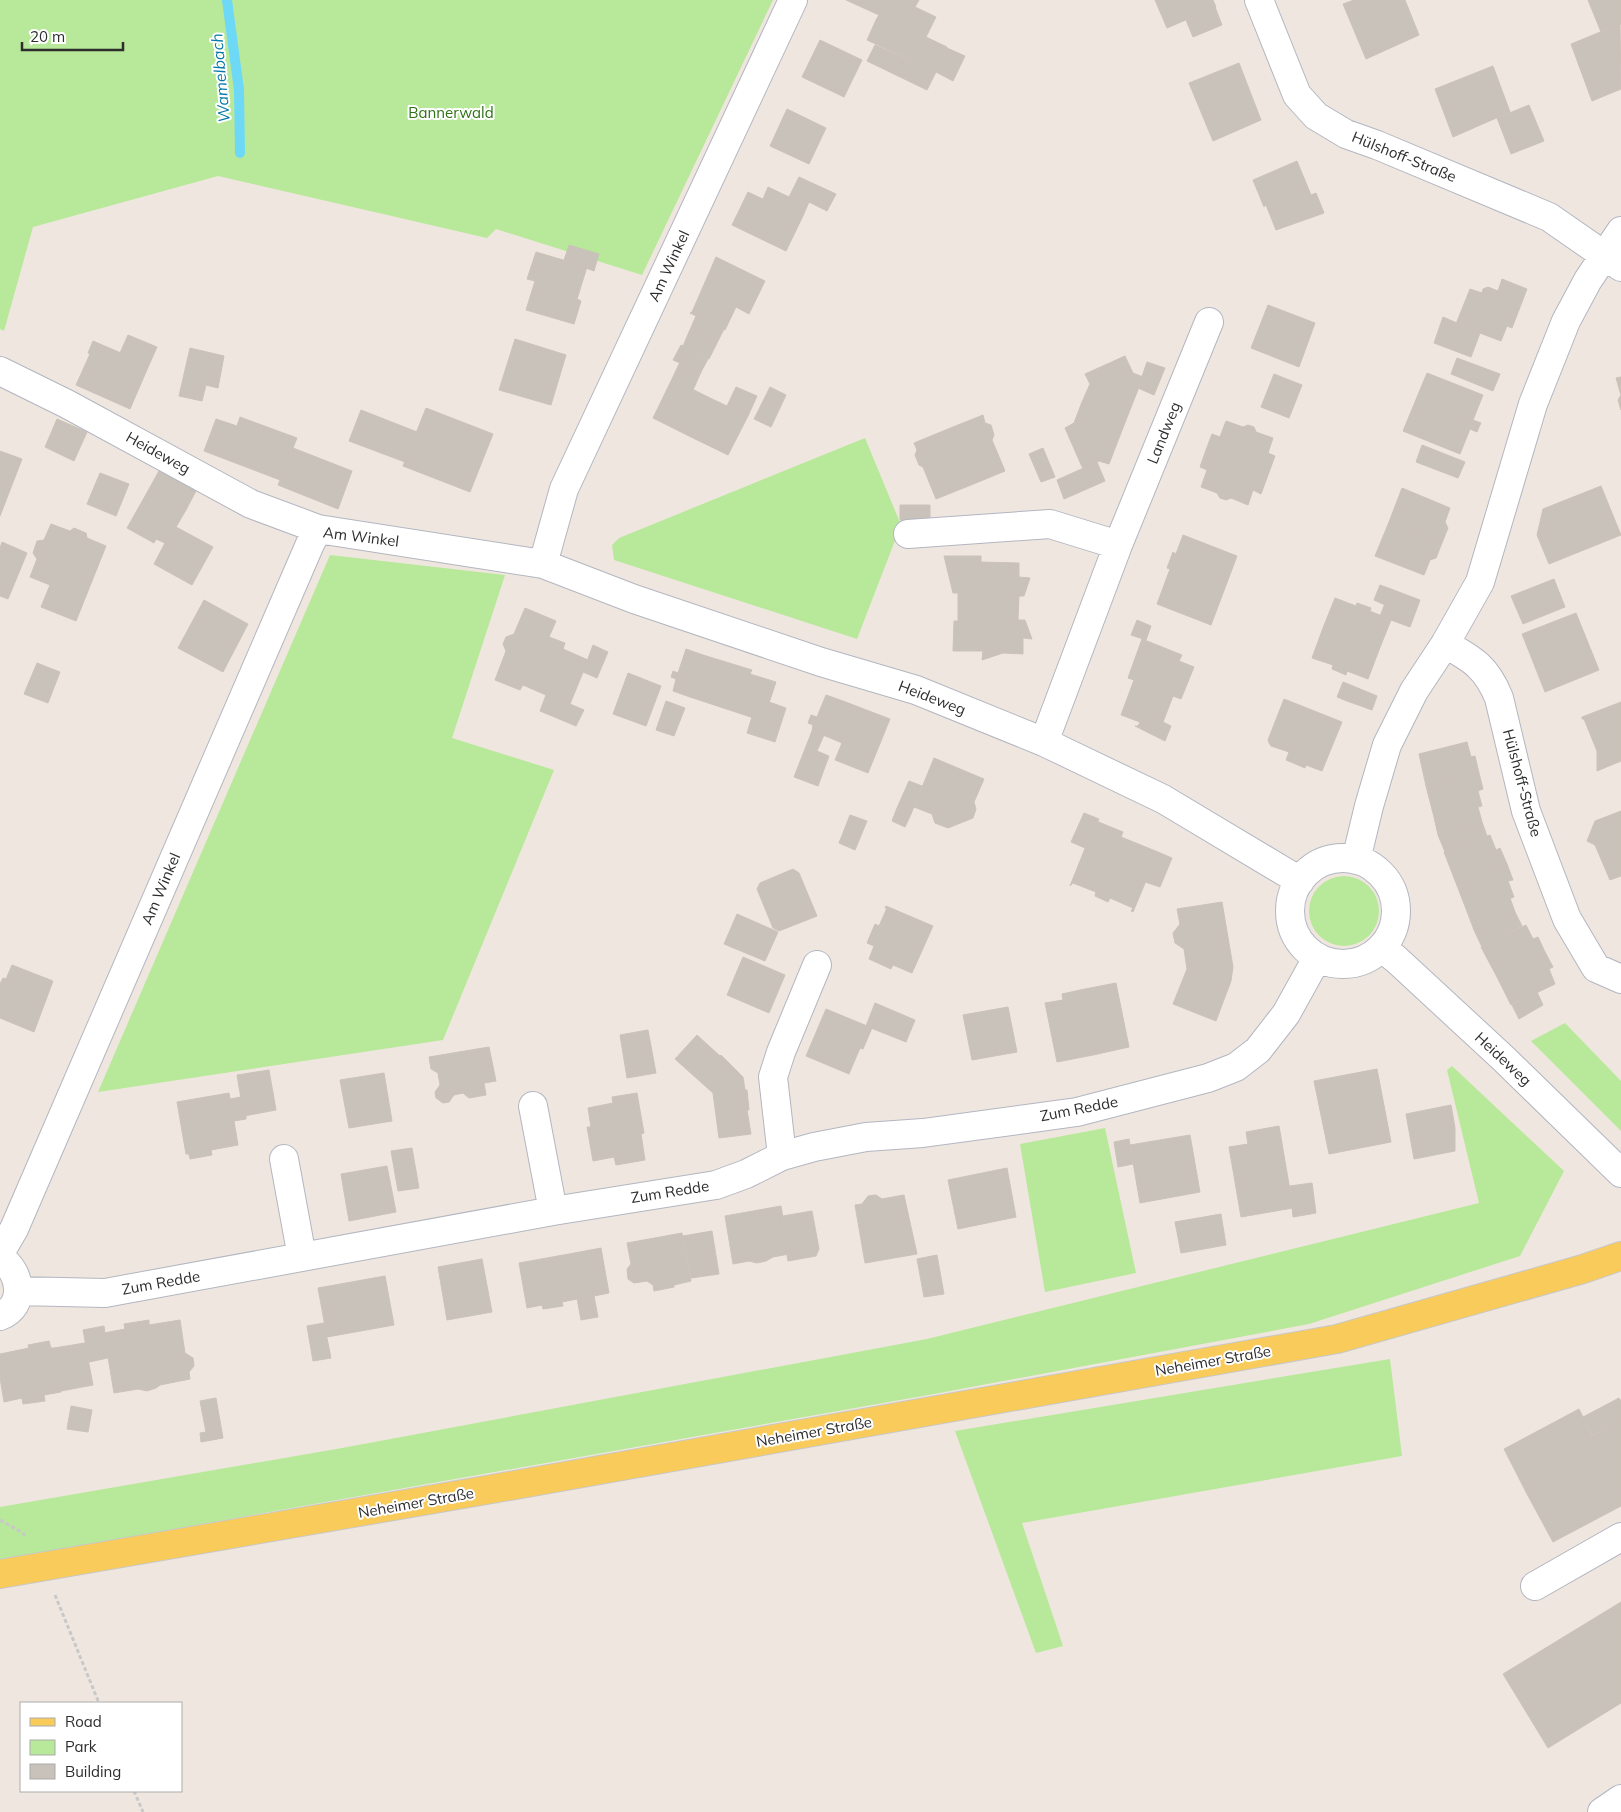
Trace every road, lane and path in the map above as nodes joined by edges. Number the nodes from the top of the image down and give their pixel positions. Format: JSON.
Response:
{"nodes":[{"id":1,"x":793,"y":0,"type":"edge"},
{"id":2,"x":1262,"y":1,"type":"edge"},
{"id":3,"x":1621,"y":231,"type":"edge"},
{"id":4,"x":1613,"y":261,"type":"edge"},
{"id":5,"x":1209,"y":322,"type":"dead end"},
{"id":6,"x":0,"y":371,"type":"edge"},
{"id":7,"x":318,"y":529,"type":"junction"},
{"id":8,"x":908,"y":534,"type":"dead end"},
{"id":9,"x":1118,"y":545,"type":"junction"},
{"id":10,"x":543,"y":564,"type":"junction"},
{"id":11,"x":1445,"y":644,"type":"junction"},
{"id":12,"x":1044,"y":742,"type":"junction"},
{"id":13,"x":1356,"y":860,"type":"junction"},
{"id":14,"x":1300,"y":881,"type":"junction"},
{"id":15,"x":1382,"y":948,"type":"junction"},
{"id":16,"x":1317,"y":958,"type":"junction"},
{"id":17,"x":818,"y":965,"type":"dead end"},
{"id":18,"x":1621,"y":979,"type":"edge"},
{"id":19,"x":533,"y":1106,"type":"dead end"},
{"id":20,"x":782,"y":1156,"type":"junction"},
{"id":21,"x":284,"y":1159,"type":"dead end"},
{"id":22,"x":1621,"y":1173,"type":"edge"},
{"id":23,"x":553,"y":1211,"type":"junction"},
{"id":24,"x":0,"y":1253,"type":"edge"},
{"id":25,"x":1621,"y":1256,"type":"edge"},
{"id":26,"x":302,"y":1257,"type":"junction"},
{"id":27,"x":0,"y":1258,"type":"edge"},
{"id":28,"x":18,"y":1291,"type":"junction"},
{"id":29,"x":0,"y":1316,"type":"edge"},
{"id":30,"x":1621,"y":1537,"type":"edge"},
{"id":31,"x":43,"y":1566,"type":"junction"},
{"id":32,"x":0,"y":1574,"type":"edge"},
{"id":33,"x":1535,"y":1586,"type":"dead end"},
{"id":34,"x":99,"y":1702,"type":"edge"},
{"id":35,"x":134,"y":1792,"type":"edge"},
{"id":36,"x":1621,"y":1799,"type":"edge"},
{"id":37,"x":143,"y":1812,"type":"edge"},
{"id":38,"x":1602,"y":1812,"type":"edge"}],
"edges":[{"from":1,"to":10,"type":"street","name":"Am Winkel"},
{"from":2,"to":4,"type":"street","name":"Hülshoff-Straße"},
{"from":3,"to":4,"type":"street"},
{"from":4,"to":11,"type":"street"},
{"from":5,"to":9,"type":"street","name":"Landweg"},
{"from":6,"to":7,"type":"street","name":"Heideweg"},
{"from":7,"to":10,"type":"street","name":"Am Winkel"},
{"from":7,"to":24,"type":"street","name":"Am Winkel"},
{"from":8,"to":9,"type":"street"},
{"from":9,"to":12,"type":"street","name":"Landweg"},
{"from":10,"to":12,"type":"street","name":"Heideweg"},
{"from":11,"to":13,"type":"street"},
{"from":11,"to":18,"type":"street","name":"Hülshoff-Straße"},
{"from":12,"to":14,"type":"street","name":"Heideweg"},
{"from":13,"to":14,"type":"street"},
{"from":13,"to":15,"type":"street"},
{"from":14,"to":16,"type":"street"},
{"from":15,"to":16,"type":"street"},
{"from":15,"to":22,"type":"street","name":"Heideweg"},
{"from":16,"to":20,"type":"street","name":"Zum Redde"},
{"from":17,"to":20,"type":"street"},
{"from":19,"to":23,"type":"street"},
{"from":20,"to":23,"type":"street","name":"Zum Redde"},
{"from":21,"to":26,"type":"street"},
{"from":23,"to":26,"type":"street","name":"Zum Redde"},
{"from":25,"to":31,"type":"main road","name":"Neheimer Straße"},
{"from":26,"to":28,"type":"street","name":"Zum Redde"},
{"from":27,"to":28,"type":"street"},
{"from":28,"to":29,"type":"street"},
{"from":30,"to":33,"type":"street"},
{"from":31,"to":32,"type":"main road","name":"Neheimer Straße"},
{"from":31,"to":34,"type":"path"},
{"from":35,"to":37,"type":"path"},
{"from":36,"to":38,"type":"street"}]}
